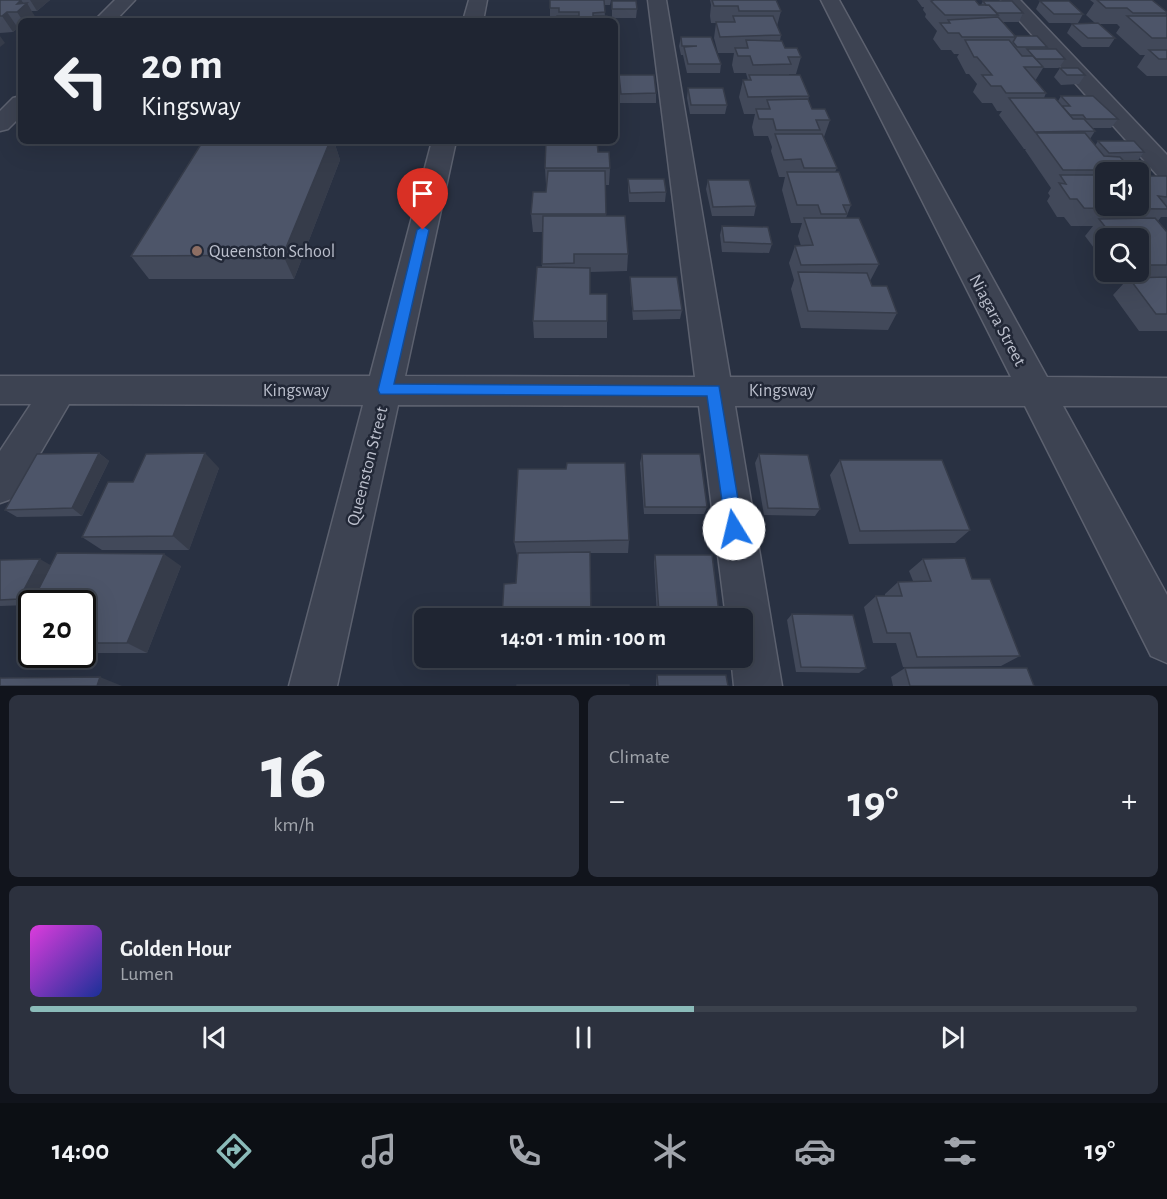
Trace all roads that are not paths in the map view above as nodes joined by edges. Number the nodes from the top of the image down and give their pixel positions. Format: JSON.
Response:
{"nodes":[{"id":1,"x":126,"y":0,"type":"edge"},
{"id":2,"x":478,"y":0,"type":"edge"},
{"id":3,"x":657,"y":0,"type":"edge"},
{"id":4,"x":830,"y":0,"type":"edge"},
{"id":5,"x":1010,"y":0,"type":"edge"},
{"id":6,"x":107,"y":18,"type":"edge"},
{"id":7,"x":474,"y":18,"type":"edge"},
{"id":8,"x":18,"y":106,"type":"edge"},
{"id":9,"x":0,"y":124,"type":"edge"},
{"id":10,"x":443,"y":144,"type":"edge"},
{"id":11,"x":1167,"y":170,"type":"edge"},
{"id":12,"x":0,"y":390,"type":"edge"},
{"id":13,"x":59,"y":390,"type":"junction"},
{"id":14,"x":385,"y":390,"type":"junction"},
{"id":15,"x":714,"y":390,"type":"junction"},
{"id":16,"x":1035,"y":391,"type":"junction"},
{"id":17,"x":1167,"y":392,"type":"edge"},
{"id":18,"x":0,"y":485,"type":"edge"},
{"id":19,"x":1167,"y":640,"type":"edge"},
{"id":20,"x":313,"y":686,"type":"edge"},
{"id":21,"x":758,"y":686,"type":"edge"}],
"edges":[{"from":1,"to":6,"type":"street"},
{"from":2,"to":7,"type":"street"},
{"from":3,"to":15,"type":"street"},
{"from":4,"to":16,"type":"street","name":"Niagara Street"},
{"from":5,"to":11,"type":"street"},
{"from":8,"to":9,"type":"street"},
{"from":10,"to":14,"type":"street","name":"Queenston Street"},
{"from":12,"to":13,"type":"street","name":"Kingsway"},
{"from":13,"to":14,"type":"street","name":"Kingsway"},
{"from":13,"to":18,"type":"street"},
{"from":14,"to":15,"type":"street","name":"Kingsway"},
{"from":14,"to":20,"type":"street","name":"Queenston Street"},
{"from":15,"to":16,"type":"street","name":"Kingsway"},
{"from":15,"to":21,"type":"street"},
{"from":16,"to":17,"type":"street","name":"Kingsway"},
{"from":16,"to":19,"type":"street","name":"Niagara Street"}]}
